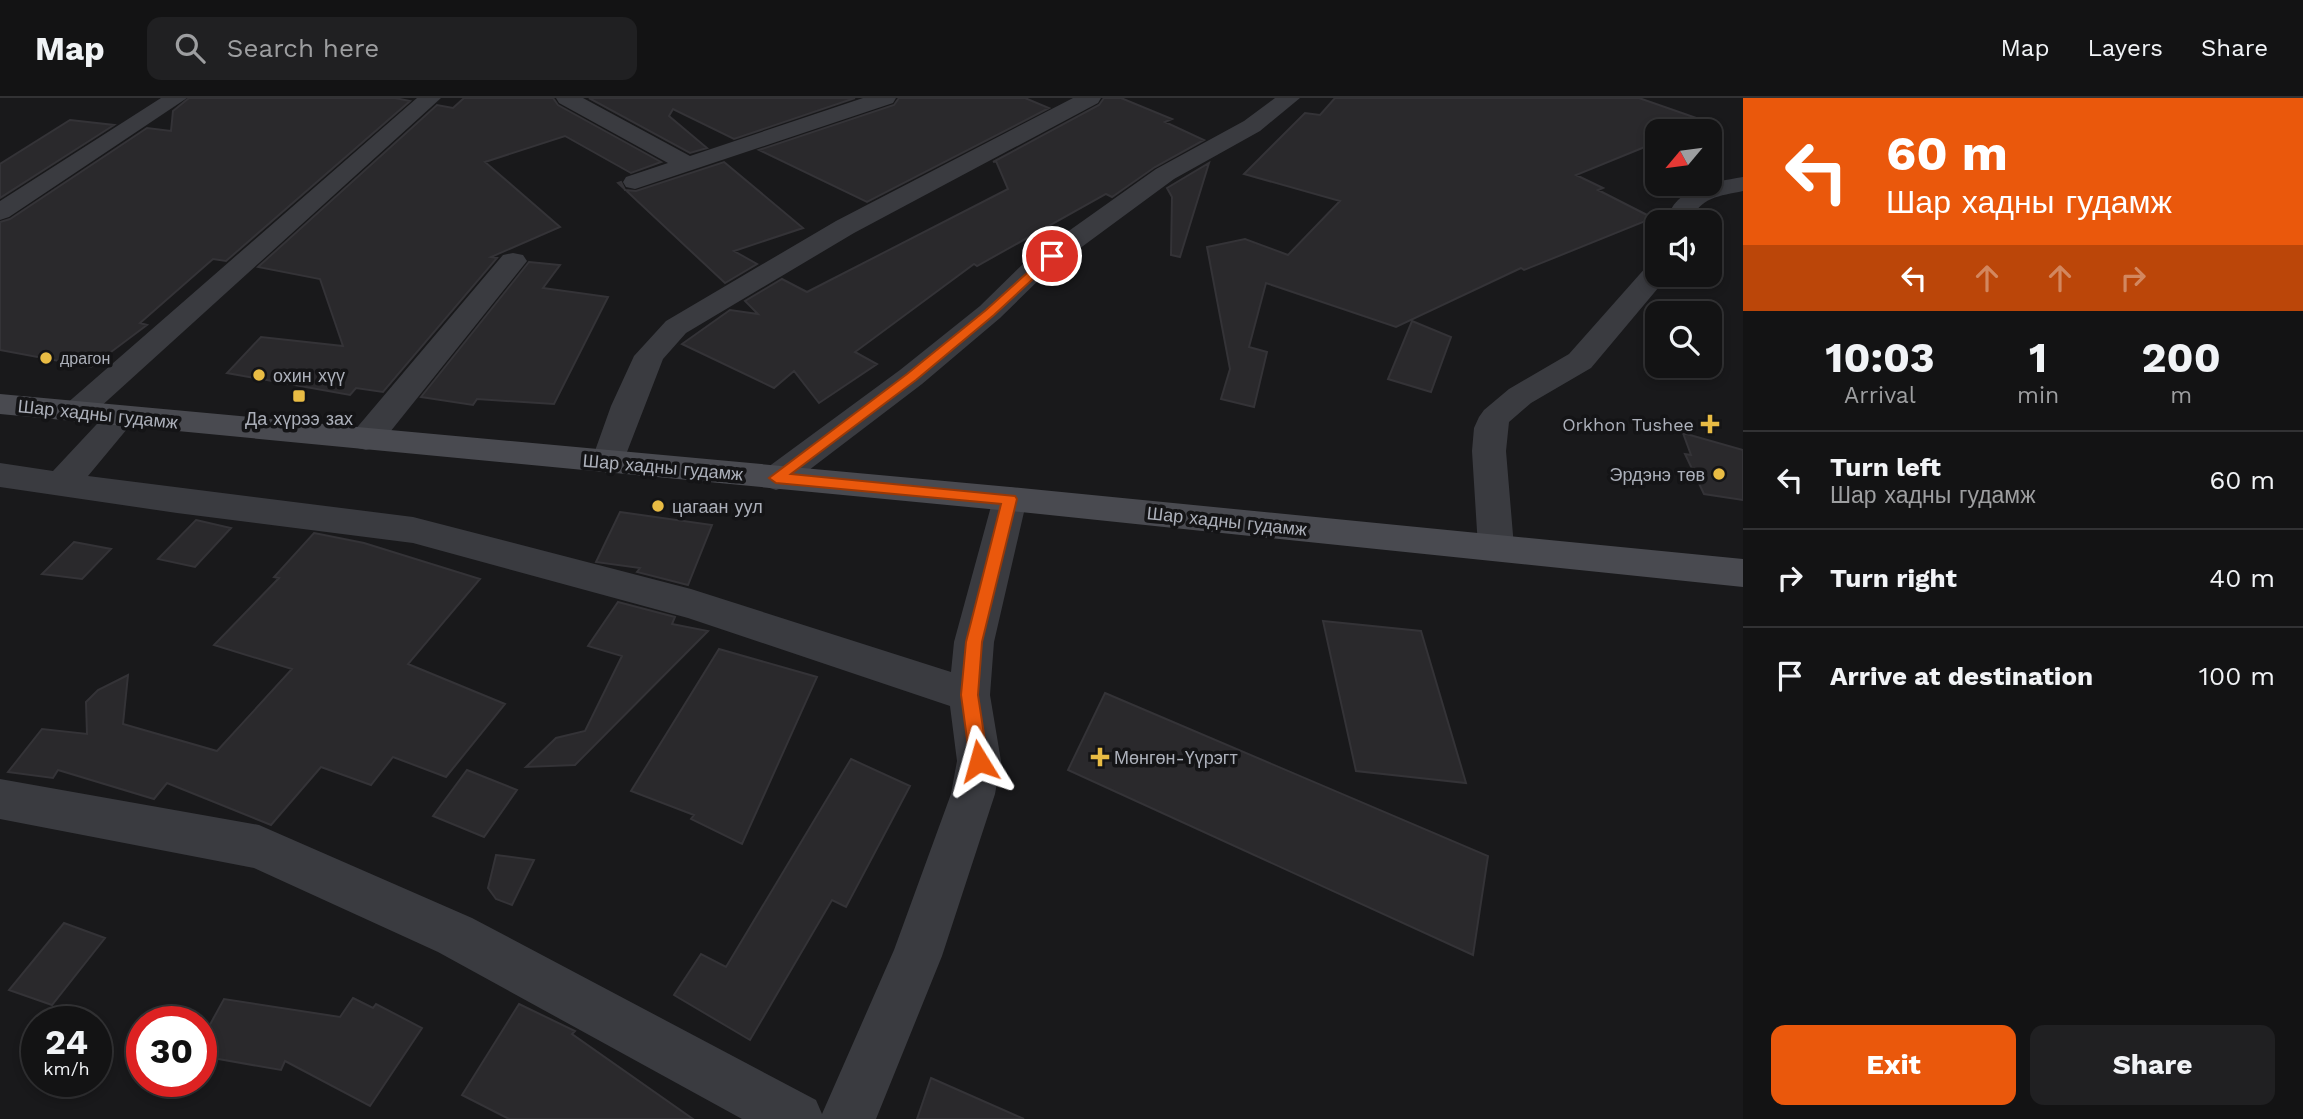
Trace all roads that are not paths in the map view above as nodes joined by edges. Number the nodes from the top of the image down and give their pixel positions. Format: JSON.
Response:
{"nodes":[{"id":1,"x":176,"y":98,"type":"edge"},
{"id":2,"x":430,"y":98,"type":"edge"},
{"id":3,"x":567,"y":98,"type":"edge"},
{"id":4,"x":885,"y":98,"type":"edge"},
{"id":5,"x":1090,"y":98,"type":"edge"},
{"id":6,"x":1289,"y":98,"type":"edge"},
{"id":7,"x":688,"y":164,"type":"junction"},
{"id":8,"x":635,"y":181,"type":"dead end"},
{"id":9,"x":1743,"y":184,"type":"edge"},
{"id":10,"x":1680,"y":210,"type":"edge"},
{"id":11,"x":0,"y":212,"type":"edge"},
{"id":12,"x":513,"y":261,"type":"dead end"},
{"id":13,"x":1645,"y":286,"type":"edge"},
{"id":14,"x":0,"y":404,"type":"edge"},
{"id":15,"x":76,"y":412,"type":"junction"},
{"id":16,"x":121,"y":416,"type":"junction"},
{"id":17,"x":366,"y":439,"type":"junction"},
{"id":18,"x":608,"y":462,"type":"junction"},
{"id":19,"x":0,"y":475,"type":"edge"},
{"id":20,"x":776,"y":478,"type":"junction"},
{"id":21,"x":62,"y":483,"type":"junction"},
{"id":22,"x":1010,"y":499,"type":"junction"},
{"id":23,"x":1496,"y":547,"type":"junction"},
{"id":24,"x":1743,"y":573,"type":"edge"},
{"id":25,"x":970,"y":695,"type":"junction"},
{"id":26,"x":0,"y":799,"type":"edge"},
{"id":27,"x":797,"y":1119,"type":"edge"},
{"id":28,"x":848,"y":1119,"type":"edge"}],
"edges":[{"from":1,"to":11,"type":"street"},
{"from":2,"to":15,"type":"street"},
{"from":3,"to":7,"type":"street"},
{"from":4,"to":7,"type":"street"},
{"from":5,"to":18,"type":"street"},
{"from":6,"to":20,"type":"street"},
{"from":7,"to":8,"type":"street"},
{"from":9,"to":10,"type":"street"},
{"from":12,"to":17,"type":"street"},
{"from":13,"to":23,"type":"street"},
{"from":14,"to":15,"type":"main road","name":"Шар хадны гудамж"},
{"from":15,"to":16,"type":"main road","name":"Шар хадны гудамж"},
{"from":16,"to":17,"type":"main road","name":"Шар хадны гудамж"},
{"from":16,"to":21,"type":"street"},
{"from":17,"to":18,"type":"main road","name":"Шар хадны гудамж"},
{"from":18,"to":20,"type":"main road","name":"Шар хадны гудамж"},
{"from":19,"to":21,"type":"street"},
{"from":20,"to":22,"type":"main road","name":"Шар хадны гудамж"},
{"from":21,"to":25,"type":"street"},
{"from":22,"to":23,"type":"main road","name":"Шар хадны гудамж"},
{"from":22,"to":25,"type":"street"},
{"from":23,"to":24,"type":"main road","name":"Шар хадны гудамж"},
{"from":25,"to":28,"type":"street"},
{"from":26,"to":27,"type":"street"}]}
